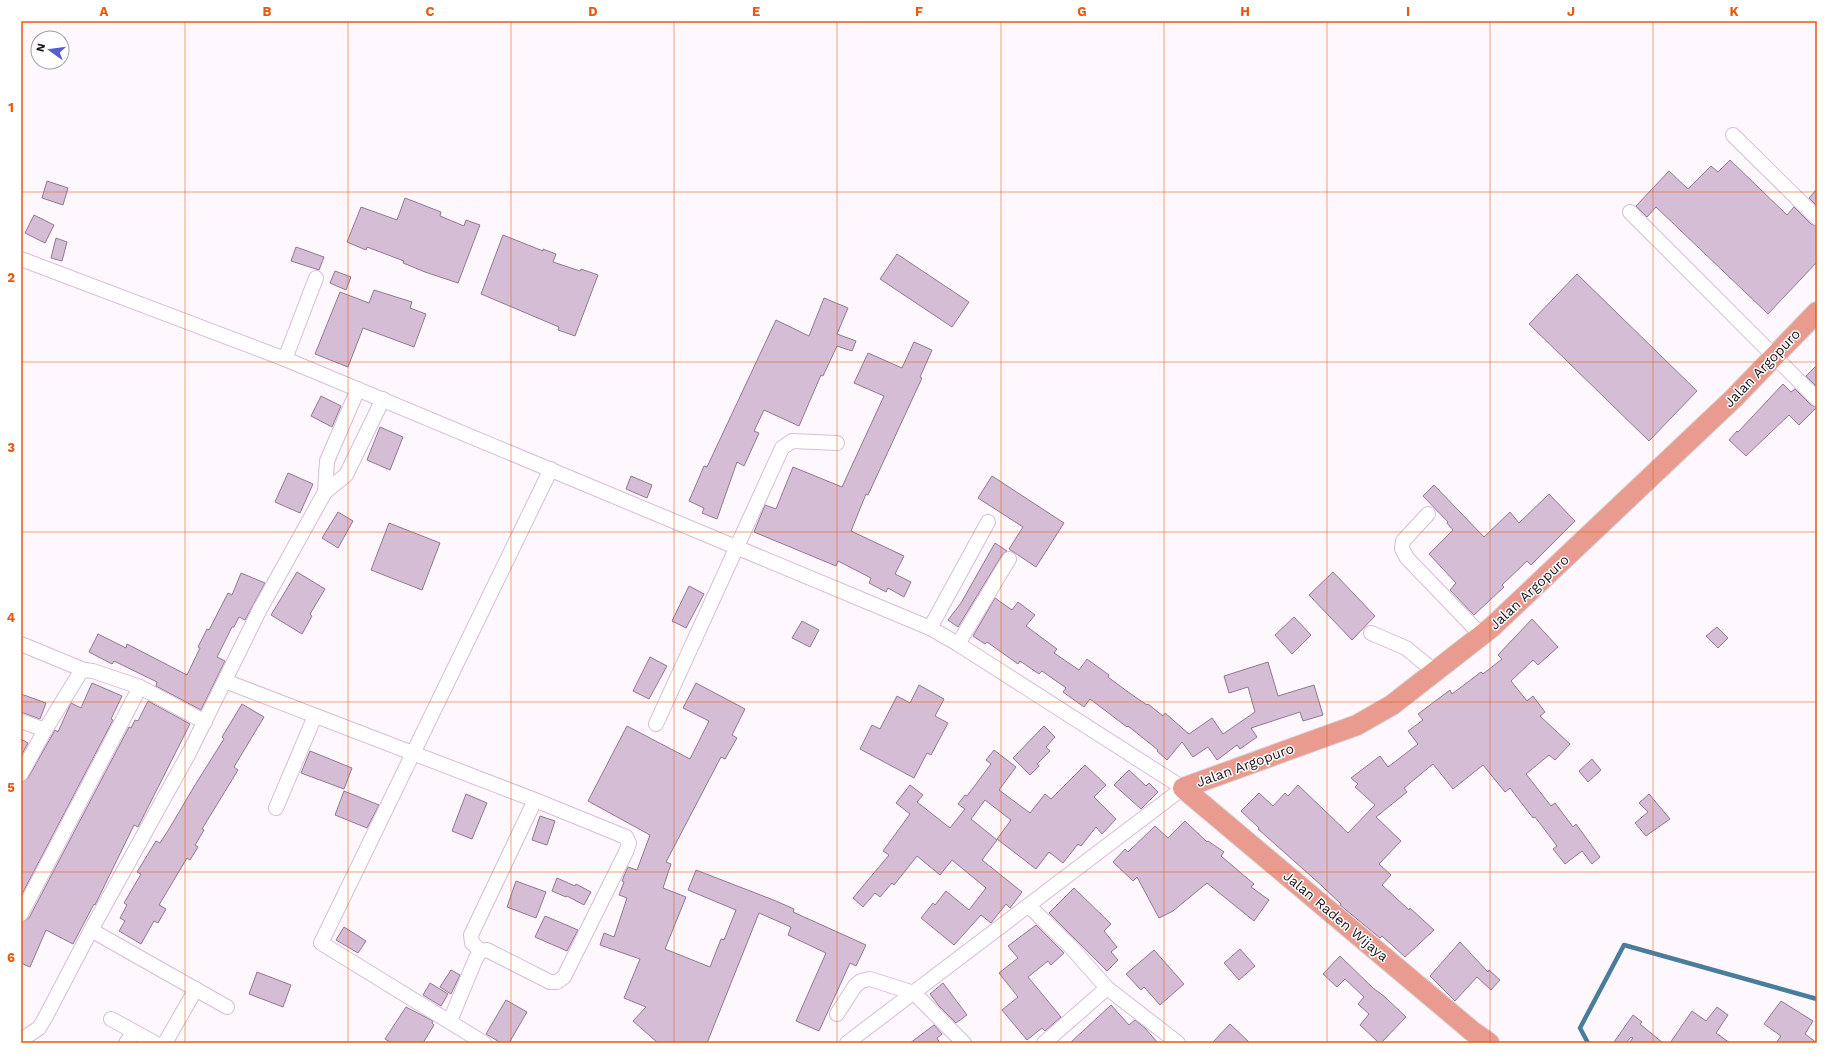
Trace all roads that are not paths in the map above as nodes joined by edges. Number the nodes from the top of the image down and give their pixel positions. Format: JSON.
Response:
{"nodes":[{"id":1,"x":1733,"y":135,"type":"dead end"},
{"id":2,"x":1630,"y":212,"type":"dead end"},
{"id":3,"x":1817,"y":218,"type":"edge"},
{"id":4,"x":21,"y":259,"type":"edge"},
{"id":5,"x":316,"y":278,"type":"dead end"},
{"id":6,"x":1817,"y":312,"type":"edge"},
{"id":7,"x":1774,"y":357,"type":"junction"},
{"id":8,"x":285,"y":359,"type":"junction"},
{"id":9,"x":358,"y":389,"type":"junction"},
{"id":10,"x":383,"y":399,"type":"junction"},
{"id":11,"x":1817,"y":399,"type":"edge"},
{"id":12,"x":837,"y":443,"type":"dead end"},
{"id":13,"x":551,"y":469,"type":"junction"},
{"id":14,"x":325,"y":492,"type":"junction"},
{"id":15,"x":1428,"y":514,"type":"dead end"},
{"id":16,"x":988,"y":522,"type":"dead end"},
{"id":17,"x":736,"y":547,"type":"junction"},
{"id":18,"x":1009,"y":559,"type":"dead end"},
{"id":19,"x":930,"y":628,"type":"junction"},
{"id":20,"x":1371,"y":633,"type":"dead end"},
{"id":21,"x":1482,"y":636,"type":"junction"},
{"id":22,"x":21,"y":644,"type":"edge"},
{"id":23,"x":958,"y":644,"type":"junction"},
{"id":24,"x":84,"y":670,"type":"junction"},
{"id":25,"x":1434,"y":671,"type":"junction"},
{"id":26,"x":225,"y":681,"type":"junction"},
{"id":27,"x":140,"y":687,"type":"junction"},
{"id":28,"x":315,"y":716,"type":"junction"},
{"id":29,"x":21,"y":721,"type":"edge"},
{"id":30,"x":205,"y":722,"type":"junction"},
{"id":31,"x":656,"y":724,"type":"dead end"},
{"id":32,"x":44,"y":730,"type":"junction"},
{"id":33,"x":413,"y":753,"type":"junction"},
{"id":34,"x":21,"y":774,"type":"edge"},
{"id":35,"x":1183,"y":788,"type":"junction"},
{"id":36,"x":535,"y":800,"type":"junction"},
{"id":37,"x":276,"y":808,"type":"dead end"},
{"id":38,"x":1029,"y":906,"type":"junction"},
{"id":39,"x":21,"y":914,"type":"edge"},
{"id":40,"x":91,"y":930,"type":"junction"},
{"id":41,"x":481,"y":951,"type":"junction"},
{"id":42,"x":1107,"y":988,"type":"junction"},
{"id":43,"x":196,"y":989,"type":"junction"},
{"id":44,"x":914,"y":993,"type":"junction"},
{"id":45,"x":227,"y":1007,"type":"dead end"},
{"id":46,"x":837,"y":1014,"type":"dead end"},
{"id":47,"x":111,"y":1019,"type":"dead end"},
{"id":48,"x":450,"y":1021,"type":"junction"},
{"id":49,"x":130,"y":1037,"type":"edge"},
{"id":50,"x":21,"y":1040,"type":"edge"},
{"id":51,"x":155,"y":1043,"type":"edge"},
{"id":52,"x":165,"y":1043,"type":"edge"},
{"id":53,"x":484,"y":1043,"type":"edge"},
{"id":54,"x":848,"y":1043,"type":"edge"},
{"id":55,"x":964,"y":1043,"type":"edge"},
{"id":56,"x":1044,"y":1043,"type":"edge"},
{"id":57,"x":1177,"y":1043,"type":"edge"},
{"id":58,"x":1489,"y":1043,"type":"edge"}],
"edges":[{"from":1,"to":3,"type":"street"},
{"from":2,"to":7,"type":"street"},
{"from":4,"to":8,"type":"street"},
{"from":5,"to":8,"type":"street"},
{"from":6,"to":7,"type":"highway","name":"Jalan Argopuro"},
{"from":7,"to":11,"type":"street"},
{"from":7,"to":21,"type":"highway","name":"Jalan Argopuro"},
{"from":8,"to":9,"type":"street"},
{"from":9,"to":10,"type":"street"},
{"from":9,"to":14,"type":"street"},
{"from":10,"to":13,"type":"street"},
{"from":10,"to":14,"type":"street"},
{"from":12,"to":17,"type":"street"},
{"from":13,"to":17,"type":"street"},
{"from":13,"to":33,"type":"street"},
{"from":14,"to":26,"type":"street"},
{"from":15,"to":21,"type":"street"},
{"from":16,"to":19,"type":"street"},
{"from":17,"to":19,"type":"street"},
{"from":17,"to":31,"type":"street"},
{"from":18,"to":23,"type":"street"},
{"from":19,"to":23,"type":"street"},
{"from":20,"to":25,"type":"street"},
{"from":21,"to":25,"type":"highway","name":"Jalan Argopuro"},
{"from":22,"to":24,"type":"street"},
{"from":23,"to":35,"type":"street"},
{"from":24,"to":27,"type":"street"},
{"from":24,"to":32,"type":"street"},
{"from":25,"to":35,"type":"highway","name":"Jalan Argopuro"},
{"from":26,"to":28,"type":"street"},
{"from":26,"to":30,"type":"street"},
{"from":27,"to":30,"type":"street"},
{"from":27,"to":39,"type":"street"},
{"from":28,"to":33,"type":"street"},
{"from":28,"to":37,"type":"street"},
{"from":29,"to":32,"type":"street"},
{"from":30,"to":40,"type":"street"},
{"from":32,"to":34,"type":"street"},
{"from":33,"to":36,"type":"street"},
{"from":33,"to":48,"type":"street"},
{"from":35,"to":38,"type":"street"},
{"from":35,"to":58,"type":"highway","name":"Jalan Raden Wijaya"},
{"from":36,"to":41,"type":"street"},
{"from":36,"to":41,"type":"street"},
{"from":38,"to":42,"type":"street"},
{"from":38,"to":44,"type":"street"},
{"from":40,"to":43,"type":"street"},
{"from":40,"to":50,"type":"street"},
{"from":41,"to":48,"type":"street"},
{"from":42,"to":56,"type":"street"},
{"from":42,"to":57,"type":"street"},
{"from":43,"to":45,"type":"street"},
{"from":43,"to":52,"type":"street"},
{"from":44,"to":46,"type":"street"},
{"from":44,"to":54,"type":"street"},
{"from":44,"to":55,"type":"street"},
{"from":47,"to":49,"type":"street"},
{"from":48,"to":53,"type":"street"},
{"from":49,"to":51,"type":"street"}]}
